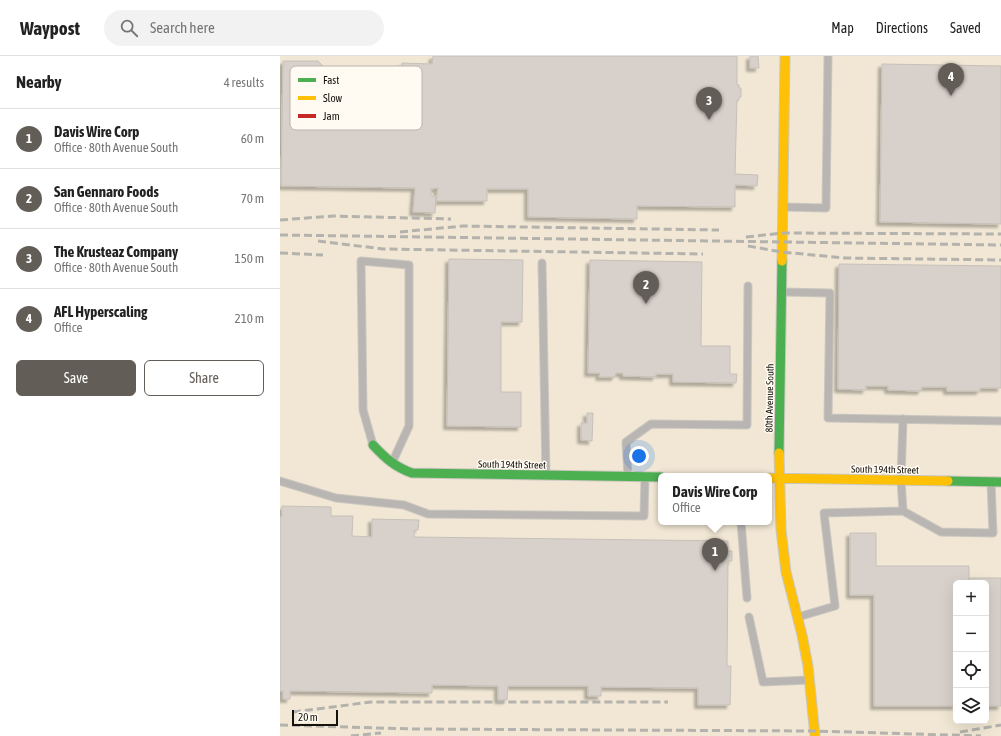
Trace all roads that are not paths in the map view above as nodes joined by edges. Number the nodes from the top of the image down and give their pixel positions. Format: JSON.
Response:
{"nodes":[{"id":1,"x":785,"y":56,"type":"edge"},
{"id":2,"x":828,"y":56,"type":"edge"},
{"id":3,"x":783,"y":208,"type":"junction"},
{"id":4,"x":542,"y":263,"type":"dead end"},
{"id":5,"x":748,"y":286,"type":"dead end"},
{"id":6,"x":782,"y":292,"type":"junction"},
{"id":7,"x":902,"y":419,"type":"junction"},
{"id":8,"x":1001,"y":421,"type":"edge"},
{"id":9,"x":373,"y":445,"type":"joint"},
{"id":10,"x":391,"y":465,"type":"junction"},
{"id":11,"x":546,"y":476,"type":"junction"},
{"id":12,"x":628,"y":476,"type":"junction"},
{"id":13,"x":645,"y":477,"type":"junction"},
{"id":14,"x":658,"y":477,"type":"edge"},
{"id":15,"x":772,"y":478,"type":"edge"},
{"id":16,"x":779,"y":478,"type":"junction"},
{"id":17,"x":902,"y":480,"type":"junction"},
{"id":18,"x":280,"y":481,"type":"edge"},
{"id":19,"x":991,"y":482,"type":"junction"},
{"id":20,"x":1001,"y":482,"type":"edge"},
{"id":21,"x":903,"y":511,"type":"junction"},
{"id":22,"x":741,"y":525,"type":"edge"},
{"id":23,"x":747,"y":598,"type":"dead end"},
{"id":24,"x":749,"y":617,"type":"dead end"},
{"id":25,"x":798,"y":617,"type":"junction"},
{"id":26,"x":810,"y":680,"type":"junction"},
{"id":27,"x":815,"y":736,"type":"edge"}],
"edges":[{"from":1,"to":3,"type":"street","name":"80th Avenue South"},
{"from":2,"to":3,"type":"lane"},
{"from":3,"to":6,"type":"street","name":"80th Avenue South"},
{"from":4,"to":11,"type":"lane"},
{"from":5,"to":12,"type":"lane"},
{"from":6,"to":7,"type":"lane"},
{"from":6,"to":16,"type":"street","name":"80th Avenue South"},
{"from":7,"to":8,"type":"lane"},
{"from":7,"to":17,"type":"lane"},
{"from":9,"to":10,"type":"street","name":"South 194th Street"},
{"from":9,"to":10,"type":"lane"},
{"from":10,"to":11,"type":"street","name":"South 194th Street"},
{"from":11,"to":12,"type":"street","name":"South 194th Street"},
{"from":12,"to":13,"type":"street","name":"South 194th Street"},
{"from":13,"to":14,"type":"street","name":"South 194th Street"},
{"from":13,"to":18,"type":"lane"},
{"from":15,"to":16,"type":"street","name":"South 194th Street"},
{"from":16,"to":17,"type":"street","name":"South 194th Street"},
{"from":16,"to":25,"type":"street","name":"80th Avenue South"},
{"from":17,"to":19,"type":"street","name":"South 194th Street"},
{"from":17,"to":21,"type":"lane"},
{"from":19,"to":20,"type":"street","name":"South 194th Street"},
{"from":19,"to":21,"type":"lane"},
{"from":21,"to":25,"type":"lane"},
{"from":22,"to":23,"type":"lane"},
{"from":24,"to":26,"type":"lane"},
{"from":25,"to":26,"type":"street","name":"80th Avenue South"},
{"from":26,"to":27,"type":"street","name":"80th Avenue South"}]}
